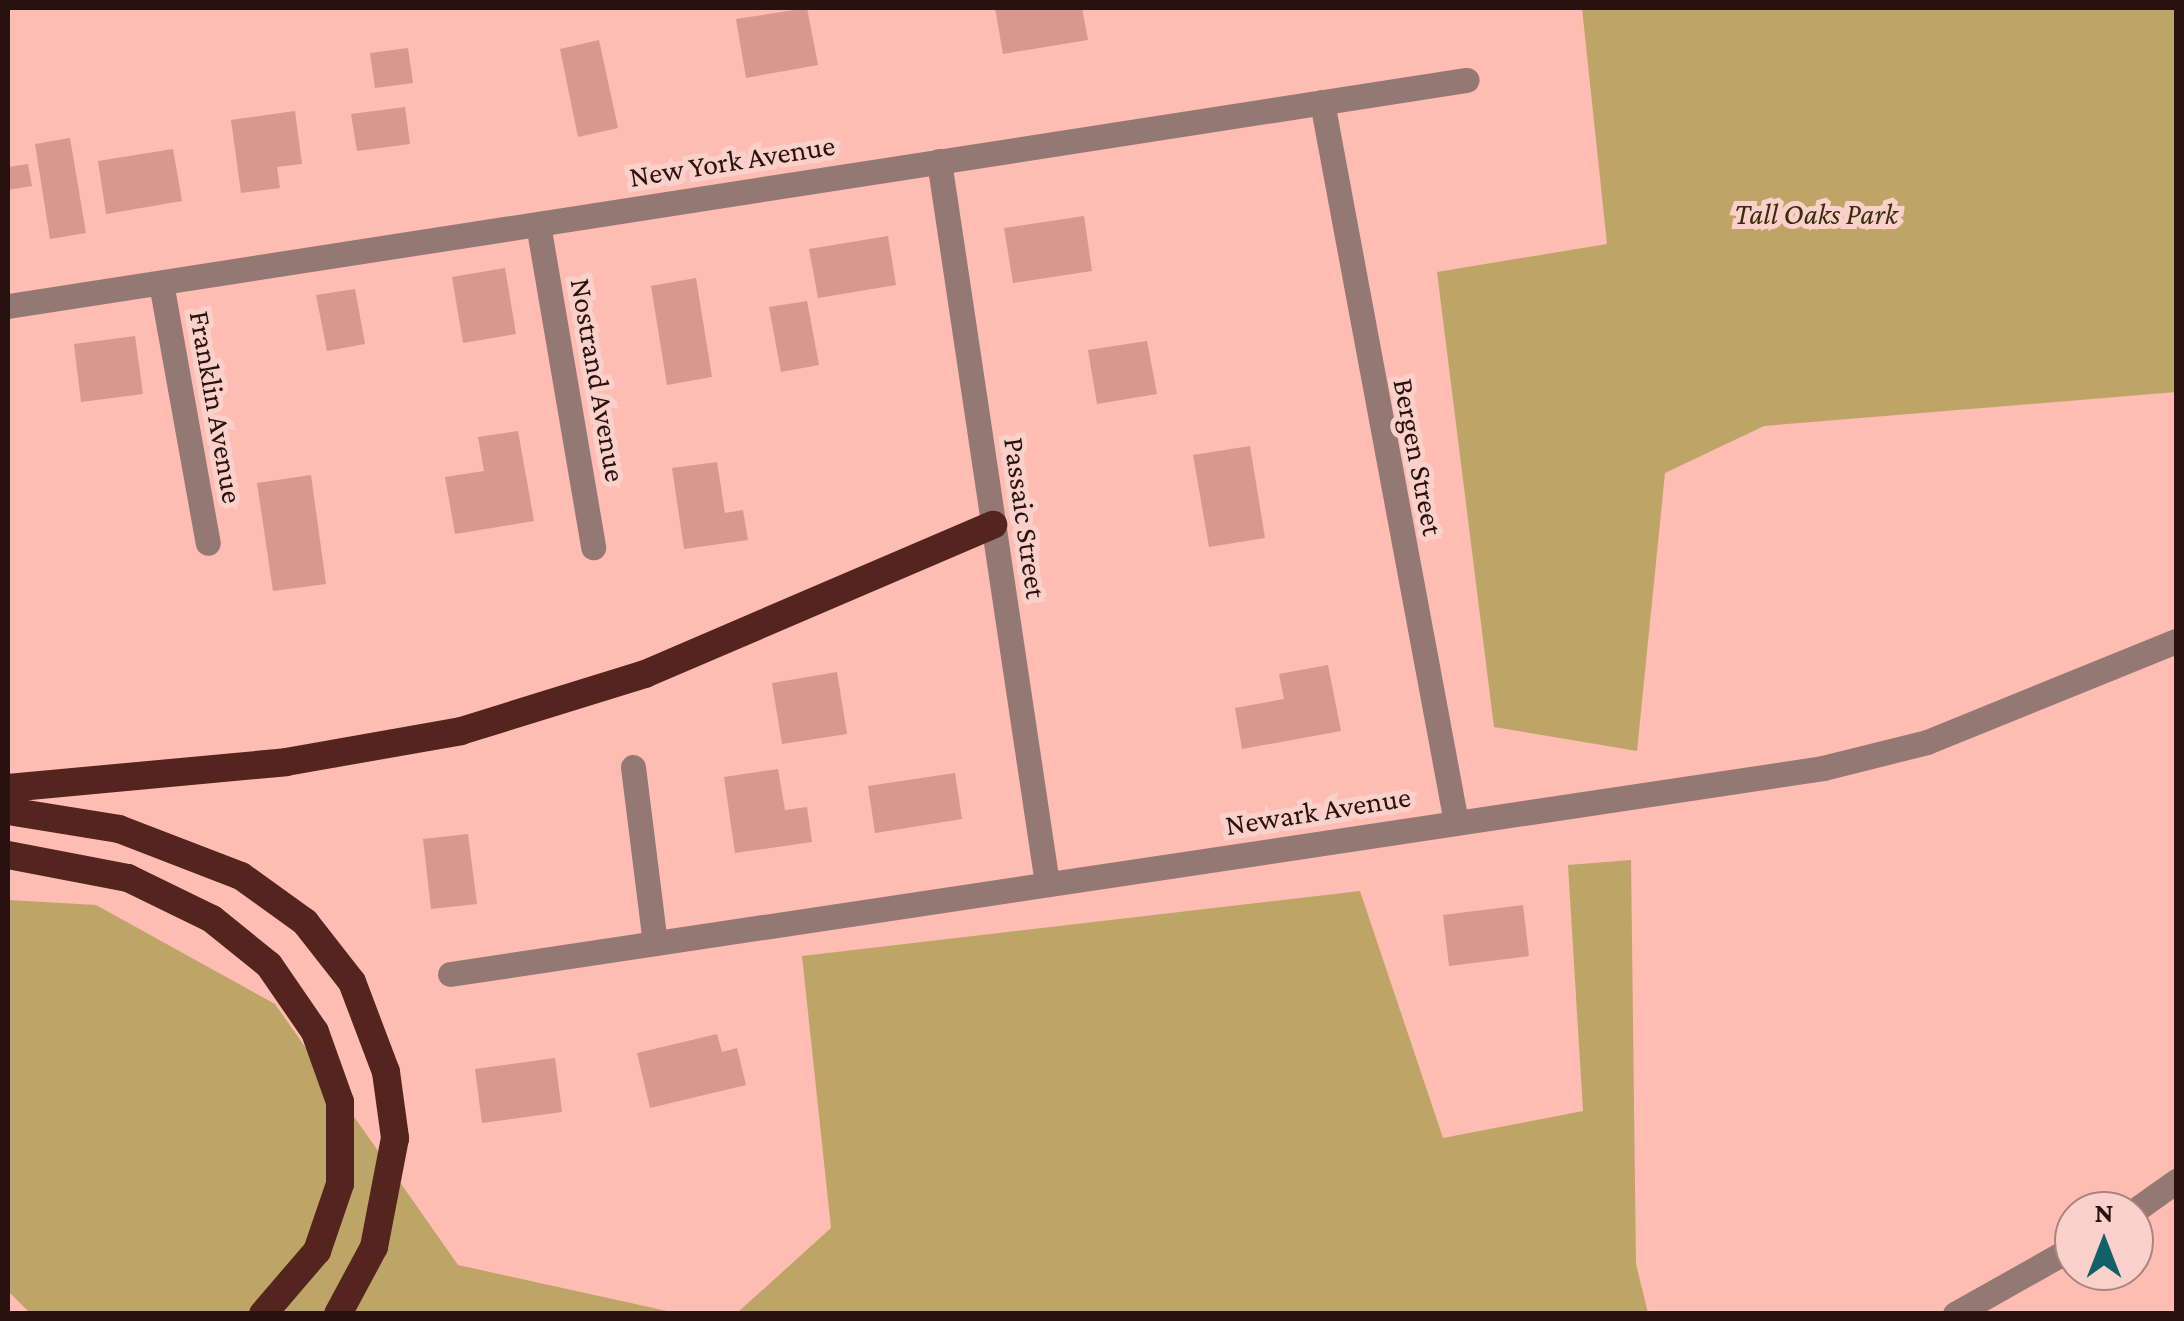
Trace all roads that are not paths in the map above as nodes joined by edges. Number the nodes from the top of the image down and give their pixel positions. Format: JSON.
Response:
{"nodes":[{"id":1,"x":1467,"y":80,"type":"dead end"},
{"id":2,"x":1322,"y":102,"type":"junction"},
{"id":3,"x":939,"y":161,"type":"junction"},
{"id":4,"x":538,"y":224,"type":"junction"},
{"id":5,"x":161,"y":283,"type":"junction"},
{"id":6,"x":8,"y":306,"type":"edge"},
{"id":7,"x":994,"y":524,"type":"junction"},
{"id":8,"x":208,"y":543,"type":"dead end"},
{"id":9,"x":593,"y":548,"type":"dead end"},
{"id":10,"x":2176,"y":641,"type":"edge"},
{"id":11,"x":633,"y":767,"type":"dead end"},
{"id":12,"x":8,"y":788,"type":"edge"},
{"id":13,"x":8,"y":810,"type":"edge"},
{"id":14,"x":1456,"y":822,"type":"junction"},
{"id":15,"x":8,"y":855,"type":"edge"},
{"id":16,"x":1047,"y":884,"type":"junction"},
{"id":17,"x":656,"y":943,"type":"junction"},
{"id":18,"x":450,"y":974,"type":"dead end"},
{"id":19,"x":2176,"y":1181,"type":"edge"},
{"id":20,"x":2154,"y":1197,"type":"edge"},
{"id":21,"x":2054,"y":1258,"type":"edge"},
{"id":22,"x":263,"y":1314,"type":"edge"},
{"id":23,"x":338,"y":1314,"type":"edge"},
{"id":24,"x":1955,"y":1314,"type":"edge"}],
"edges":[{"from":1,"to":2,"type":"street","name":"New York Avenue"},
{"from":2,"to":3,"type":"street","name":"New York Avenue"},
{"from":2,"to":14,"type":"street","name":"Bergen Street"},
{"from":3,"to":4,"type":"street","name":"New York Avenue"},
{"from":3,"to":7,"type":"street","name":"Passaic Street"},
{"from":4,"to":5,"type":"street","name":"New York Avenue"},
{"from":4,"to":9,"type":"street","name":"Nostrand Avenue"},
{"from":5,"to":6,"type":"street","name":"New York Avenue"},
{"from":5,"to":8,"type":"street","name":"Franklin Avenue"},
{"from":7,"to":12,"type":"highway"},
{"from":7,"to":16,"type":"street","name":"Passaic Street"},
{"from":10,"to":14,"type":"street","name":"Newark Avenue"},
{"from":11,"to":17,"type":"street"},
{"from":13,"to":23,"type":"highway"},
{"from":14,"to":16,"type":"street","name":"Newark Avenue"},
{"from":15,"to":22,"type":"highway"},
{"from":16,"to":17,"type":"street","name":"Newark Avenue"},
{"from":17,"to":18,"type":"street","name":"Newark Avenue"},
{"from":19,"to":20,"type":"street"},
{"from":21,"to":24,"type":"street"}]}
